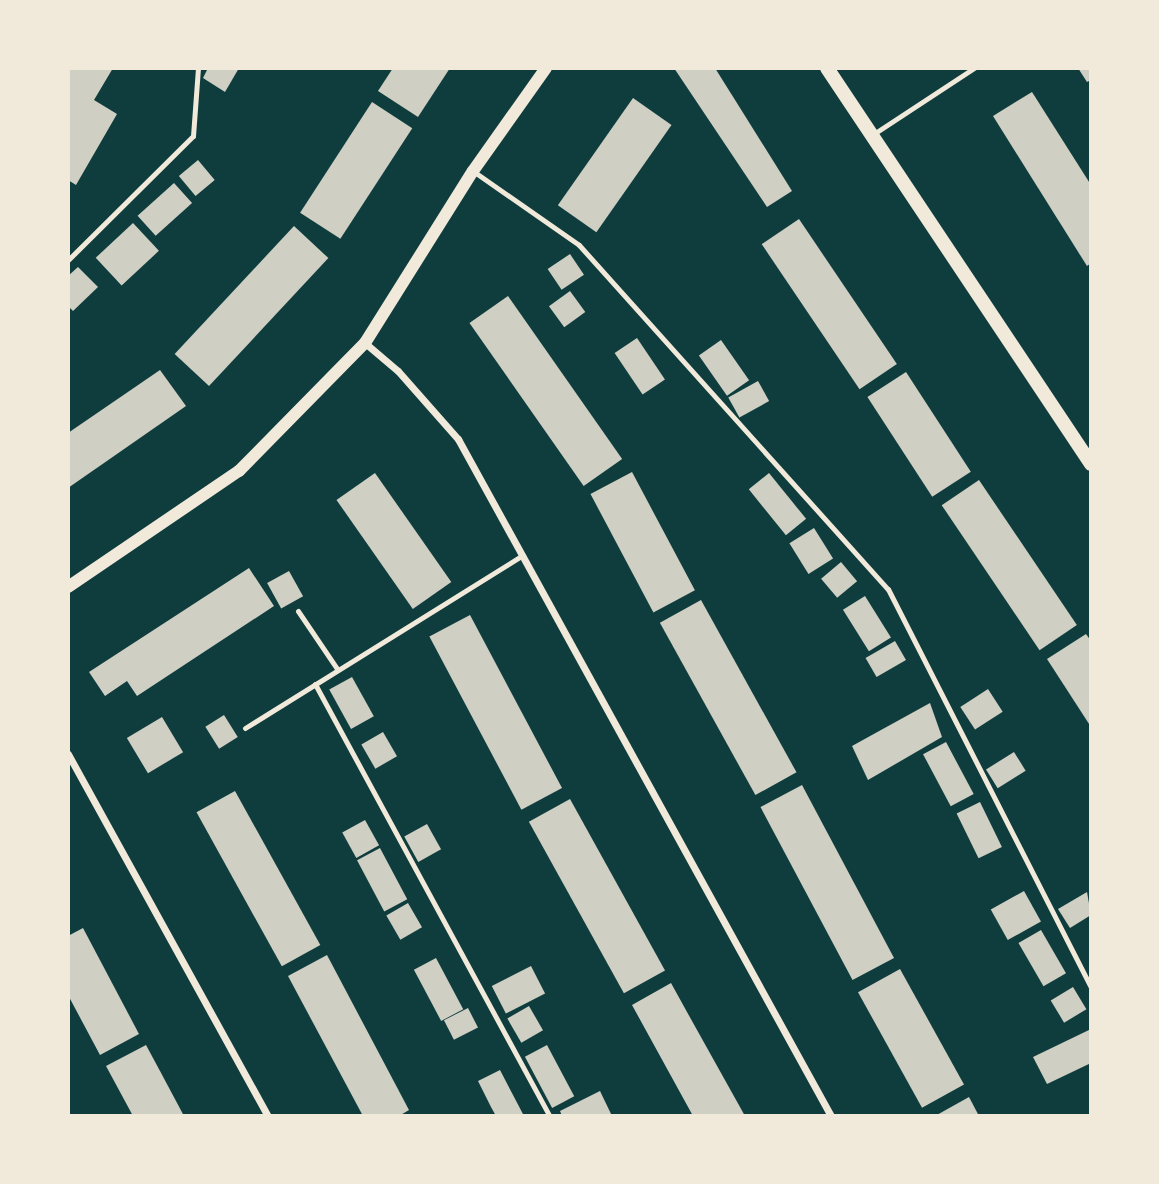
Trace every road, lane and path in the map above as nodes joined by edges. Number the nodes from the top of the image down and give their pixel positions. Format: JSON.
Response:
{"nodes":[{"id":1,"x":198,"y":68,"type":"edge"},
{"id":2,"x":546,"y":68,"type":"edge"},
{"id":3,"x":827,"y":68,"type":"edge"},
{"id":4,"x":974,"y":68,"type":"edge"},
{"id":5,"x":872,"y":135,"type":"junction"},
{"id":6,"x":473,"y":172,"type":"junction"},
{"id":7,"x":68,"y":260,"type":"edge"},
{"id":8,"x":365,"y":343,"type":"junction"},
{"id":9,"x":1091,"y":464,"type":"edge"},
{"id":10,"x":523,"y":555,"type":"junction"},
{"id":11,"x":68,"y":587,"type":"edge"},
{"id":12,"x":298,"y":611,"type":"dead end"},
{"id":13,"x":338,"y":670,"type":"junction"},
{"id":14,"x":315,"y":684,"type":"junction"},
{"id":15,"x":245,"y":728,"type":"dead end"},
{"id":16,"x":68,"y":754,"type":"edge"},
{"id":17,"x":1091,"y":988,"type":"edge"},
{"id":18,"x":268,"y":1116,"type":"edge"},
{"id":19,"x":550,"y":1116,"type":"edge"},
{"id":20,"x":831,"y":1116,"type":"edge"}],
"edges":[{"from":1,"to":7,"type":"lane"},
{"from":2,"to":6,"type":"street"},
{"from":3,"to":5,"type":"main road"},
{"from":4,"to":5,"type":"lane"},
{"from":5,"to":9,"type":"main road"},
{"from":6,"to":8,"type":"street"},
{"from":6,"to":17,"type":"lane"},
{"from":8,"to":10,"type":"street"},
{"from":8,"to":11,"type":"street"},
{"from":10,"to":13,"type":"lane"},
{"from":10,"to":20,"type":"street"},
{"from":12,"to":13,"type":"lane"},
{"from":13,"to":14,"type":"lane"},
{"from":14,"to":15,"type":"lane"},
{"from":14,"to":19,"type":"lane"},
{"from":16,"to":18,"type":"street"}]}
